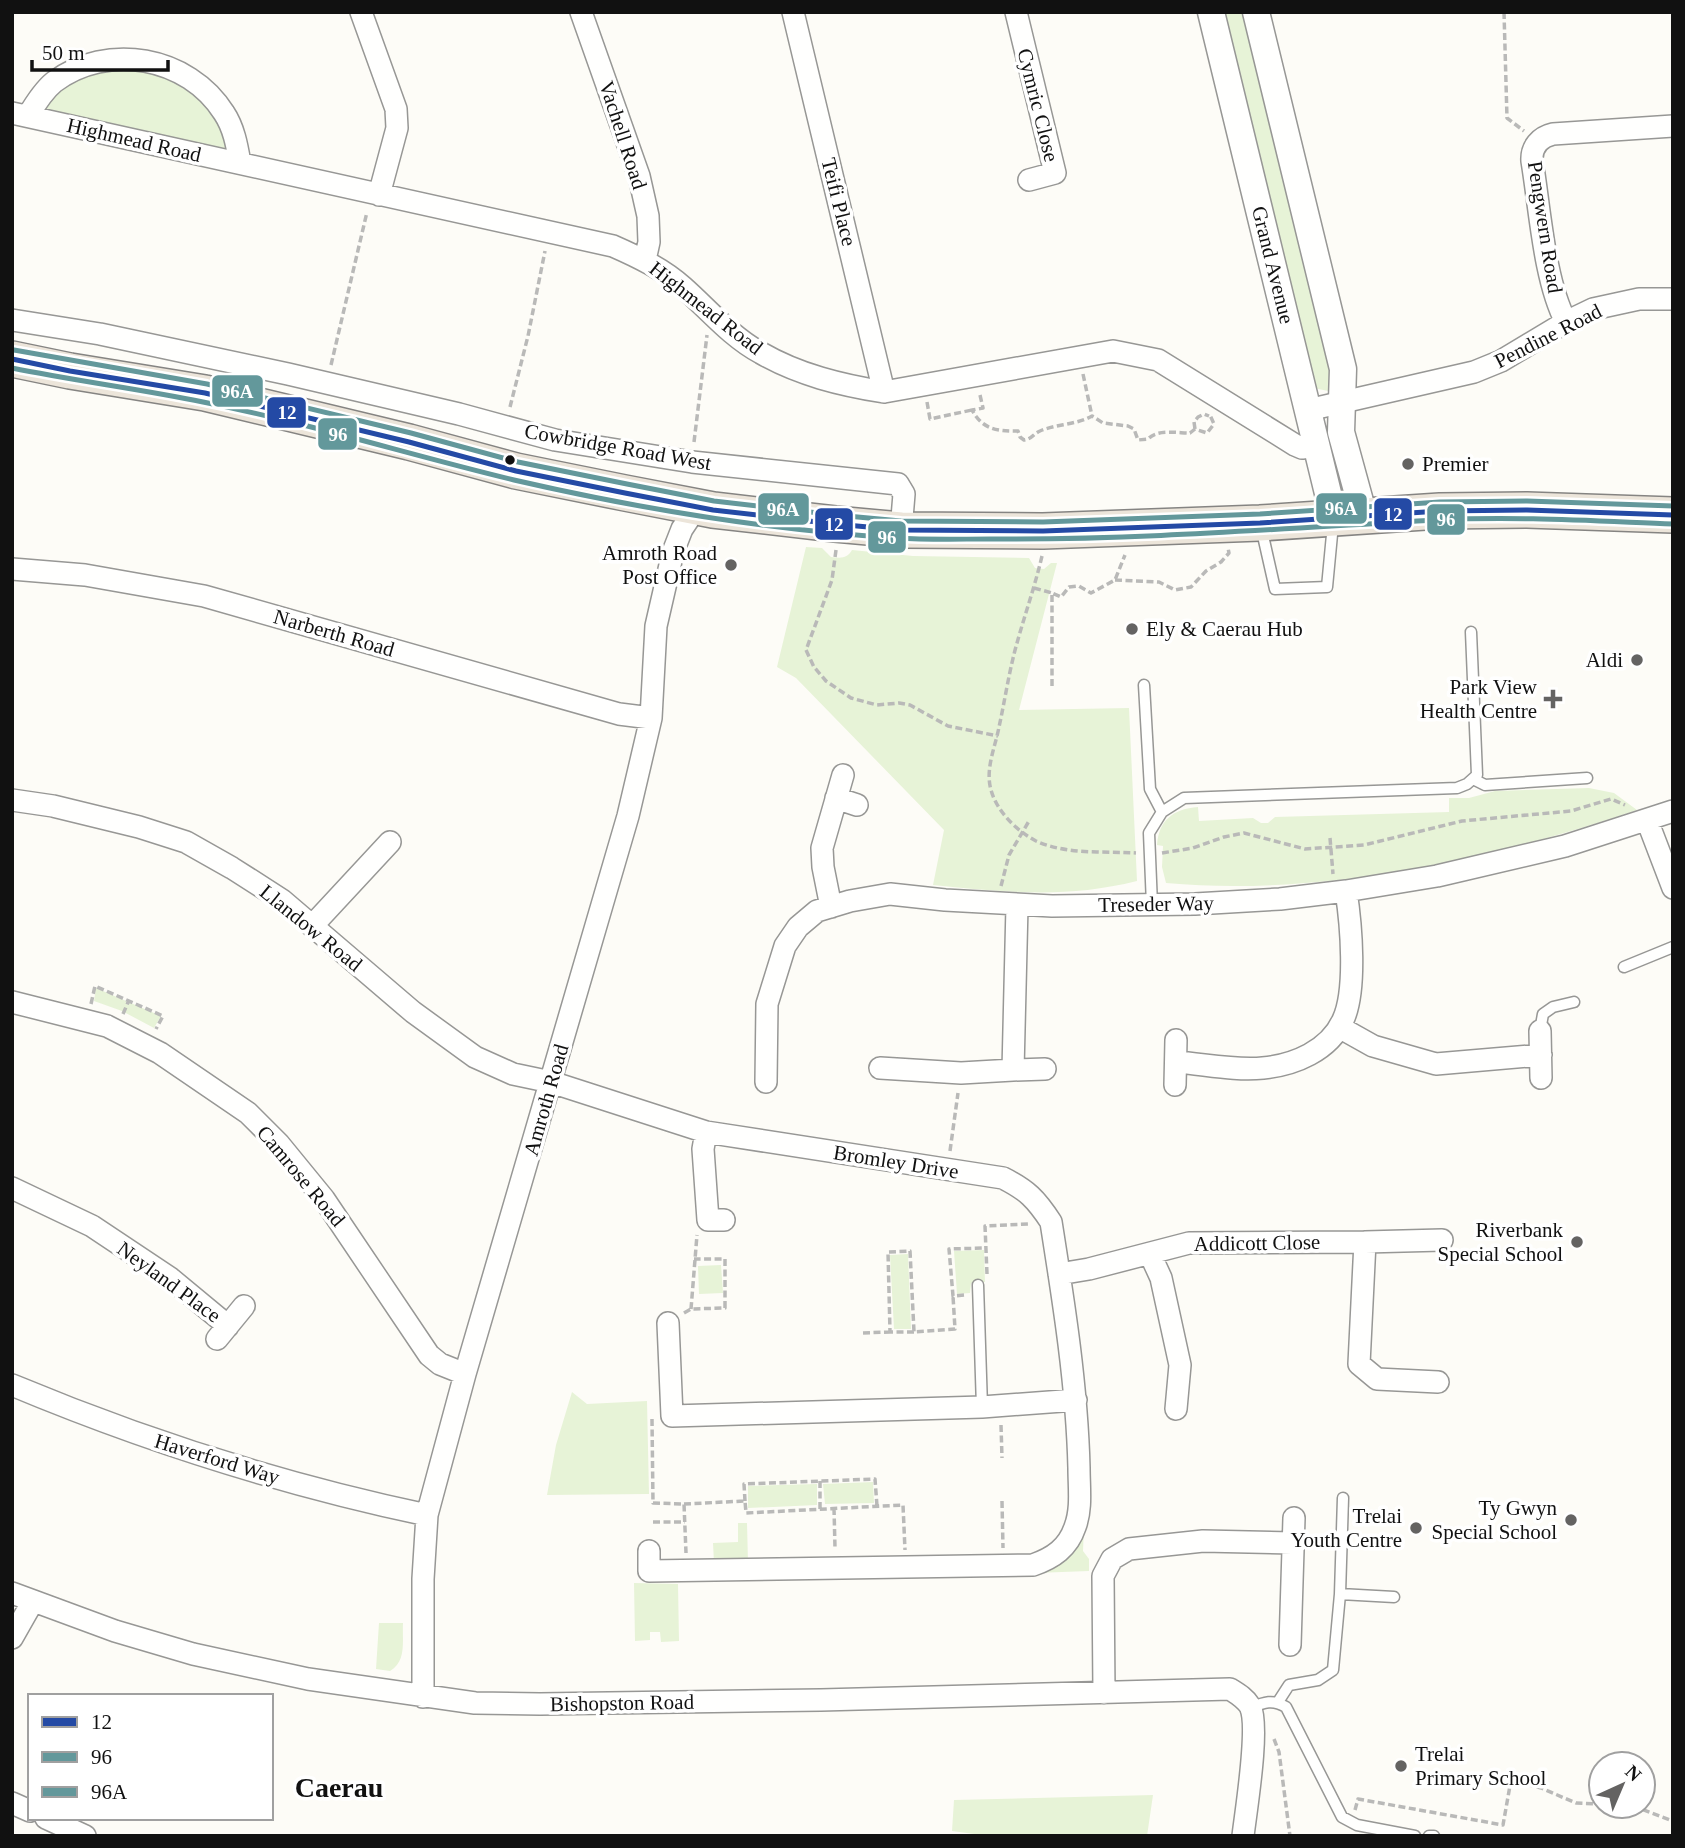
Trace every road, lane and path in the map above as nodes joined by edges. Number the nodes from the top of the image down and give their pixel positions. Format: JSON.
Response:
{"nodes":[{"id":1,"x":361,"y":12,"type":"edge"},
{"id":2,"x":581,"y":12,"type":"edge"},
{"id":3,"x":793,"y":12,"type":"edge"},
{"id":4,"x":1016,"y":12,"type":"edge"},
{"id":5,"x":1212,"y":12,"type":"edge"},
{"id":6,"x":1256,"y":12,"type":"edge"},
{"id":7,"x":1504,"y":12,"type":"edge"},
{"id":8,"x":20,"y":114,"type":"edge"},
{"id":9,"x":1673,"y":126,"type":"edge"},
{"id":10,"x":1538,"y":142,"type":"junction"},
{"id":11,"x":240,"y":163,"type":"junction"},
{"id":12,"x":1030,"y":180,"type":"dead end"},
{"id":13,"x":375,"y":194,"type":"junction"},
{"id":14,"x":549,"y":231,"type":"junction"},
{"id":15,"x":645,"y":260,"type":"junction"},
{"id":16,"x":1673,"y":299,"type":"edge"},
{"id":17,"x":12,"y":320,"type":"edge"},
{"id":18,"x":719,"y":321,"type":"junction"},
{"id":19,"x":1566,"y":322,"type":"junction"},
{"id":20,"x":1080,"y":357,"type":"junction"},
{"id":21,"x":12,"y":359,"type":"edge"},
{"id":22,"x":213,"y":359,"type":"junction"},
{"id":23,"x":976,"y":376,"type":"junction"},
{"id":24,"x":327,"y":384,"type":"junction"},
{"id":25,"x":925,"y":386,"type":"junction"},
{"id":26,"x":884,"y":392,"type":"junction"},
{"id":27,"x":205,"y":393,"type":"junction"},
{"id":28,"x":1343,"y":403,"type":"junction"},
{"id":29,"x":1215,"y":408,"type":"junction"},
{"id":30,"x":972,"y":410,"type":"junction"},
{"id":31,"x":1308,"y":410,"type":"junction"},
{"id":32,"x":1092,"y":416,"type":"junction"},
{"id":33,"x":505,"y":426,"type":"junction"},
{"id":34,"x":1195,"y":429,"type":"junction"},
{"id":35,"x":1316,"y":446,"type":"junction"},
{"id":36,"x":692,"y":462,"type":"junction"},
{"id":37,"x":690,"y":506,"type":"junction"},
{"id":38,"x":1673,"y":515,"type":"edge"},
{"id":39,"x":1349,"y":517,"type":"junction"},
{"id":40,"x":1261,"y":523,"type":"junction"},
{"id":41,"x":901,"y":530,"type":"junction"},
{"id":42,"x":836,"y":545,"type":"dead end"},
{"id":43,"x":1228,"y":547,"type":"dead end"},
{"id":44,"x":1126,"y":551,"type":"dead end"},
{"id":45,"x":1042,"y":554,"type":"dead end"},
{"id":46,"x":12,"y":569,"type":"edge"},
{"id":47,"x":1115,"y":580,"type":"junction"},
{"id":48,"x":1034,"y":588,"type":"junction"},
{"id":49,"x":1052,"y":593,"type":"junction"},
{"id":50,"x":1471,"y":632,"type":"dead end"},
{"id":51,"x":1144,"y":685,"type":"dead end"},
{"id":52,"x":1052,"y":686,"type":"dead end"},
{"id":53,"x":652,"y":718,"type":"junction"},
{"id":54,"x":998,"y":736,"type":"junction"},
{"id":55,"x":843,"y":775,"type":"dead end"},
{"id":56,"x":1587,"y":778,"type":"dead end"},
{"id":57,"x":1473,"y":779,"type":"junction"},
{"id":58,"x":836,"y":798,"type":"junction"},
{"id":59,"x":12,"y":800,"type":"edge"},
{"id":60,"x":857,"y":805,"type":"dead end"},
{"id":61,"x":1673,"y":811,"type":"edge"},
{"id":62,"x":1161,"y":812,"type":"junction"},
{"id":63,"x":1029,"y":821,"type":"dead end"},
{"id":64,"x":1642,"y":822,"type":"junction"},
{"id":65,"x":1021,"y":832,"type":"junction"},
{"id":66,"x":1330,"y":838,"type":"dead end"},
{"id":67,"x":390,"y":842,"type":"dead end"},
{"id":68,"x":1330,"y":847,"type":"junction"},
{"id":69,"x":1141,"y":853,"type":"dead end"},
{"id":70,"x":1156,"y":853,"type":"dead end"},
{"id":71,"x":1340,"y":885,"type":"junction"},
{"id":72,"x":1673,"y":887,"type":"edge"},
{"id":73,"x":1008,"y":905,"type":"junction"},
{"id":74,"x":1152,"y":905,"type":"junction"},
{"id":75,"x":831,"y":907,"type":"junction"},
{"id":76,"x":312,"y":926,"type":"junction"},
{"id":77,"x":1673,"y":947,"type":"edge"},
{"id":78,"x":1624,"y":967,"type":"dead end"},
{"id":79,"x":12,"y":1002,"type":"edge"},
{"id":80,"x":1574,"y":1002,"type":"dead end"},
{"id":81,"x":86,"y":1021,"type":"junction"},
{"id":82,"x":1339,"y":1027,"type":"junction"},
{"id":83,"x":1540,"y":1031,"type":"joint"},
{"id":84,"x":1176,"y":1040,"type":"dead end"},
{"id":85,"x":146,"y":1046,"type":"junction"},
{"id":86,"x":1541,"y":1055,"type":"junction"},
{"id":87,"x":1177,"y":1062,"type":"junction"},
{"id":88,"x":880,"y":1068,"type":"dead end"},
{"id":89,"x":1045,"y":1069,"type":"dead end"},
{"id":90,"x":1013,"y":1070,"type":"junction"},
{"id":91,"x":961,"y":1073,"type":"junction"},
{"id":92,"x":1541,"y":1078,"type":"dead end"},
{"id":93,"x":551,"y":1082,"type":"junction"},
{"id":94,"x":766,"y":1082,"type":"dead end"},
{"id":95,"x":1175,"y":1085,"type":"dead end"},
{"id":96,"x":706,"y":1132,"type":"junction"},
{"id":97,"x":947,"y":1170,"type":"junction"},
{"id":98,"x":12,"y":1188,"type":"edge"},
{"id":99,"x":716,"y":1220,"type":"joint"},
{"id":100,"x":1051,"y":1222,"type":"junction"},
{"id":101,"x":1441,"y":1240,"type":"dead end"},
{"id":102,"x":1365,"y":1242,"type":"junction"},
{"id":103,"x":986,"y":1248,"type":"junction"},
{"id":104,"x":1150,"y":1254,"type":"junction"},
{"id":105,"x":694,"y":1259,"type":"junction"},
{"id":106,"x":1059,"y":1274,"type":"junction"},
{"id":107,"x":978,"y":1290,"type":"junction"},
{"id":108,"x":953,"y":1296,"type":"junction"},
{"id":109,"x":244,"y":1306,"type":"dead end"},
{"id":110,"x":668,"y":1323,"type":"dead end"},
{"id":111,"x":890,"y":1332,"type":"junction"},
{"id":112,"x":914,"y":1332,"type":"junction"},
{"id":113,"x":863,"y":1333,"type":"dead end"},
{"id":114,"x":465,"y":1374,"type":"junction"},
{"id":115,"x":1438,"y":1382,"type":"dead end"},
{"id":116,"x":12,"y":1385,"type":"edge"},
{"id":117,"x":1076,"y":1400,"type":"junction"},
{"id":118,"x":991,"y":1407,"type":"junction"},
{"id":119,"x":1176,"y":1409,"type":"dead end"},
{"id":120,"x":1002,"y":1458,"type":"dead end"},
{"id":121,"x":820,"y":1481,"type":"junction"},
{"id":122,"x":1343,"y":1498,"type":"dead end"},
{"id":123,"x":744,"y":1501,"type":"junction"},
{"id":124,"x":1002,"y":1501,"type":"dead end"},
{"id":125,"x":684,"y":1504,"type":"dead end"},
{"id":126,"x":877,"y":1506,"type":"junction"},
{"id":127,"x":834,"y":1508,"type":"junction"},
{"id":128,"x":820,"y":1509,"type":"junction"},
{"id":129,"x":427,"y":1515,"type":"junction"},
{"id":130,"x":1294,"y":1518,"type":"dead end"},
{"id":131,"x":653,"y":1522,"type":"dead end"},
{"id":132,"x":684,"y":1522,"type":"dead end"},
{"id":133,"x":1292,"y":1543,"type":"junction"},
{"id":134,"x":649,"y":1551,"type":"dead end"},
{"id":135,"x":1003,"y":1565,"type":"junction"},
{"id":136,"x":906,"y":1566,"type":"junction"},
{"id":137,"x":835,"y":1567,"type":"junction"},
{"id":138,"x":12,"y":1593,"type":"edge"},
{"id":139,"x":1340,"y":1594,"type":"junction"},
{"id":140,"x":1394,"y":1597,"type":"dead end"},
{"id":141,"x":33,"y":1601,"type":"junction"},
{"id":142,"x":12,"y":1638,"type":"edge"},
{"id":143,"x":1290,"y":1645,"type":"dead end"},
{"id":144,"x":1104,"y":1693,"type":"junction"},
{"id":145,"x":423,"y":1696,"type":"junction"},
{"id":146,"x":1247,"y":1702,"type":"junction"},
{"id":147,"x":1278,"y":1702,"type":"junction"},
{"id":148,"x":1272,"y":1734,"type":"dead end"},
{"id":149,"x":12,"y":1803,"type":"edge"},
{"id":150,"x":1587,"y":1803,"type":"edge"},
{"id":151,"x":28,"y":1810,"type":"edge"},
{"id":152,"x":50,"y":1820,"type":"edge"},
{"id":153,"x":1351,"y":1822,"type":"junction"},
{"id":154,"x":85,"y":1836,"type":"edge"},
{"id":155,"x":1243,"y":1836,"type":"edge"},
{"id":156,"x":1290,"y":1836,"type":"edge"},
{"id":157,"x":1415,"y":1836,"type":"edge"}],
"edges":[{"from":1,"to":13,"type":"street"},
{"from":2,"to":15,"type":"street","name":"Vachell Road"},
{"from":3,"to":26,"type":"street","name":"Teifi Place"},
{"from":4,"to":12,"type":"street","name":"Cymric Close"},
{"from":5,"to":31,"type":"street","name":"Grand Avenue"},
{"from":6,"to":28,"type":"street","name":"Grand Avenue"},
{"from":7,"to":10,"type":"path"},
{"from":8,"to":11,"type":"street","name":"Highmead Road"},
{"from":8,"to":11,"type":"street","name":"Highmead Road"},
{"from":9,"to":10,"type":"street","name":"Pengwern Road"},
{"from":10,"to":19,"type":"street","name":"Pengwern Road"},
{"from":11,"to":13,"type":"street","name":"Highmead Road"},
{"from":13,"to":14,"type":"street","name":"Highmead Road"},
{"from":13,"to":24,"type":"path"},
{"from":14,"to":15,"type":"street","name":"Highmead Road"},
{"from":14,"to":33,"type":"path"},
{"from":15,"to":18,"type":"street","name":"Highmead Road"},
{"from":16,"to":19,"type":"street","name":"Pendine Road"},
{"from":17,"to":22,"type":"street","name":"Cowbridge Road West"},
{"from":18,"to":26,"type":"street","name":"Highmead Road"},
{"from":18,"to":36,"type":"path"},
{"from":19,"to":28,"type":"street","name":"Pendine Road"},
{"from":20,"to":23,"type":"street","name":"Highmead Road"},
{"from":20,"to":29,"type":"street","name":"Highmead Road"},
{"from":20,"to":32,"type":"path"},
{"from":21,"to":27,"type":"highway","name":"Cowbridge Road West"},
{"from":22,"to":24,"type":"street","name":"Cowbridge Road West"},
{"from":22,"to":27,"type":"street"},
{"from":23,"to":25,"type":"street","name":"Highmead Road"},
{"from":23,"to":30,"type":"path"},
{"from":24,"to":33,"type":"street","name":"Cowbridge Road West"},
{"from":25,"to":26,"type":"street","name":"Highmead Road"},
{"from":25,"to":30,"type":"path"},
{"from":27,"to":37,"type":"highway","name":"Cowbridge Road West"},
{"from":28,"to":31,"type":"street","name":"Pendine Road"},
{"from":28,"to":39,"type":"street","name":"Grand Avenue"},
{"from":29,"to":34,"type":"path"},
{"from":29,"to":34,"type":"path"},
{"from":29,"to":35,"type":"street","name":"Highmead Road"},
{"from":30,"to":32,"type":"path"},
{"from":31,"to":35,"type":"street","name":"Grand Avenue"},
{"from":32,"to":34,"type":"path"},
{"from":33,"to":36,"type":"street","name":"Cowbridge Road West"},
{"from":35,"to":39,"type":"street","name":"Grand Avenue"},
{"from":36,"to":41,"type":"street","name":"Cowbridge Road West"},
{"from":37,"to":41,"type":"highway","name":"Cowbridge Road West"},
{"from":37,"to":53,"type":"street","name":"Amroth Road"},
{"from":38,"to":39,"type":"highway","name":"Cowbridge Road West"},
{"from":39,"to":40,"type":"highway","name":"Cowbridge Road West"},
{"from":39,"to":40,"type":"lane"},
{"from":40,"to":41,"type":"highway","name":"Cowbridge Road West"},
{"from":42,"to":54,"type":"path"},
{"from":43,"to":47,"type":"path"},
{"from":44,"to":47,"type":"path"},
{"from":45,"to":48,"type":"path"},
{"from":46,"to":53,"type":"street","name":"Narberth Road"},
{"from":47,"to":49,"type":"path"},
{"from":48,"to":49,"type":"path"},
{"from":48,"to":54,"type":"path"},
{"from":49,"to":52,"type":"path"},
{"from":50,"to":57,"type":"lane"},
{"from":51,"to":62,"type":"lane"},
{"from":53,"to":93,"type":"street","name":"Amroth Road"},
{"from":54,"to":65,"type":"path"},
{"from":55,"to":58,"type":"street"},
{"from":56,"to":57,"type":"lane"},
{"from":57,"to":62,"type":"lane"},
{"from":58,"to":60,"type":"street"},
{"from":58,"to":75,"type":"street"},
{"from":59,"to":76,"type":"street","name":"Llandow Road"},
{"from":61,"to":64,"type":"street","name":"Treseder Way"},
{"from":62,"to":74,"type":"lane"},
{"from":63,"to":65,"type":"path"},
{"from":64,"to":68,"type":"path"},
{"from":64,"to":71,"type":"street","name":"Treseder Way"},
{"from":64,"to":72,"type":"street"},
{"from":65,"to":69,"type":"path"},
{"from":65,"to":73,"type":"path"},
{"from":66,"to":68,"type":"path"},
{"from":67,"to":76,"type":"street"},
{"from":68,"to":70,"type":"path"},
{"from":68,"to":71,"type":"path"},
{"from":71,"to":74,"type":"street","name":"Treseder Way"},
{"from":71,"to":82,"type":"street"},
{"from":73,"to":74,"type":"street","name":"Treseder Way"},
{"from":73,"to":75,"type":"street","name":"Treseder Way"},
{"from":73,"to":90,"type":"street"},
{"from":75,"to":94,"type":"street","name":"Treseder Way"},
{"from":76,"to":93,"type":"street","name":"Llandow Road"},
{"from":77,"to":78,"type":"lane"},
{"from":79,"to":81,"type":"street","name":"Camrose Road"},
{"from":80,"to":83,"type":"lane"},
{"from":81,"to":85,"type":"street","name":"Camrose Road"},
{"from":81,"to":85,"type":"path"},
{"from":82,"to":86,"type":"street"},
{"from":82,"to":87,"type":"street"},
{"from":83,"to":86,"type":"street"},
{"from":84,"to":87,"type":"street"},
{"from":85,"to":114,"type":"street","name":"Camrose Road"},
{"from":86,"to":92,"type":"street"},
{"from":87,"to":95,"type":"street"},
{"from":88,"to":91,"type":"street"},
{"from":89,"to":90,"type":"street"},
{"from":90,"to":91,"type":"street"},
{"from":91,"to":97,"type":"path"},
{"from":93,"to":96,"type":"street","name":"Bromley Drive"},
{"from":93,"to":114,"type":"street","name":"Amroth Road"},
{"from":96,"to":97,"type":"street","name":"Bromley Drive"},
{"from":96,"to":99,"type":"street"},
{"from":97,"to":100,"type":"street","name":"Bromley Drive"},
{"from":98,"to":109,"type":"street","name":"Neyland Place"},
{"from":99,"to":105,"type":"path"},
{"from":100,"to":103,"type":"path"},
{"from":100,"to":106,"type":"street","name":"Bromley Drive"},
{"from":101,"to":102,"type":"street","name":"Addicott Close"},
{"from":102,"to":104,"type":"street","name":"Addicott Close"},
{"from":102,"to":115,"type":"street"},
{"from":103,"to":107,"type":"path"},
{"from":103,"to":108,"type":"path"},
{"from":104,"to":106,"type":"street","name":"Addicott Close"},
{"from":104,"to":119,"type":"street"},
{"from":105,"to":105,"type":"path"},
{"from":106,"to":117,"type":"street","name":"Bromley Drive"},
{"from":107,"to":108,"type":"path"},
{"from":107,"to":118,"type":"lane"},
{"from":108,"to":112,"type":"path"},
{"from":110,"to":118,"type":"street"},
{"from":111,"to":112,"type":"path"},
{"from":111,"to":112,"type":"path"},
{"from":111,"to":113,"type":"path"},
{"from":114,"to":129,"type":"street","name":"Amroth Road"},
{"from":116,"to":129,"type":"street","name":"Haverford Way"},
{"from":117,"to":118,"type":"street"},
{"from":117,"to":135,"type":"street","name":"Bromley Drive"},
{"from":118,"to":120,"type":"path"},
{"from":121,"to":123,"type":"path"},
{"from":121,"to":126,"type":"path"},
{"from":121,"to":128,"type":"path"},
{"from":122,"to":139,"type":"lane"},
{"from":123,"to":125,"type":"path"},
{"from":123,"to":128,"type":"path"},
{"from":124,"to":135,"type":"path"},
{"from":126,"to":127,"type":"path"},
{"from":126,"to":136,"type":"path"},
{"from":127,"to":128,"type":"path"},
{"from":127,"to":137,"type":"path"},
{"from":129,"to":145,"type":"street","name":"Amroth Road"},
{"from":130,"to":133,"type":"street"},
{"from":131,"to":132,"type":"path"},
{"from":133,"to":143,"type":"street"},
{"from":133,"to":144,"type":"street"},
{"from":134,"to":137,"type":"street","name":"Bromley Drive"},
{"from":135,"to":136,"type":"street","name":"Bromley Drive"},
{"from":136,"to":137,"type":"street","name":"Bromley Drive"},
{"from":138,"to":141,"type":"street","name":"Bishopston Road"},
{"from":139,"to":140,"type":"lane"},
{"from":139,"to":147,"type":"lane"},
{"from":141,"to":142,"type":"street"},
{"from":141,"to":145,"type":"street","name":"Bishopston Road"},
{"from":144,"to":145,"type":"street","name":"Bishopston Road"},
{"from":144,"to":146,"type":"street","name":"Bishopston Road"},
{"from":146,"to":147,"type":"lane"},
{"from":146,"to":155,"type":"street"},
{"from":147,"to":153,"type":"lane"},
{"from":148,"to":156,"type":"path"},
{"from":149,"to":151,"type":"street"},
{"from":150,"to":153,"type":"path"},
{"from":152,"to":154,"type":"street"},
{"from":153,"to":157,"type":"lane"}]}
